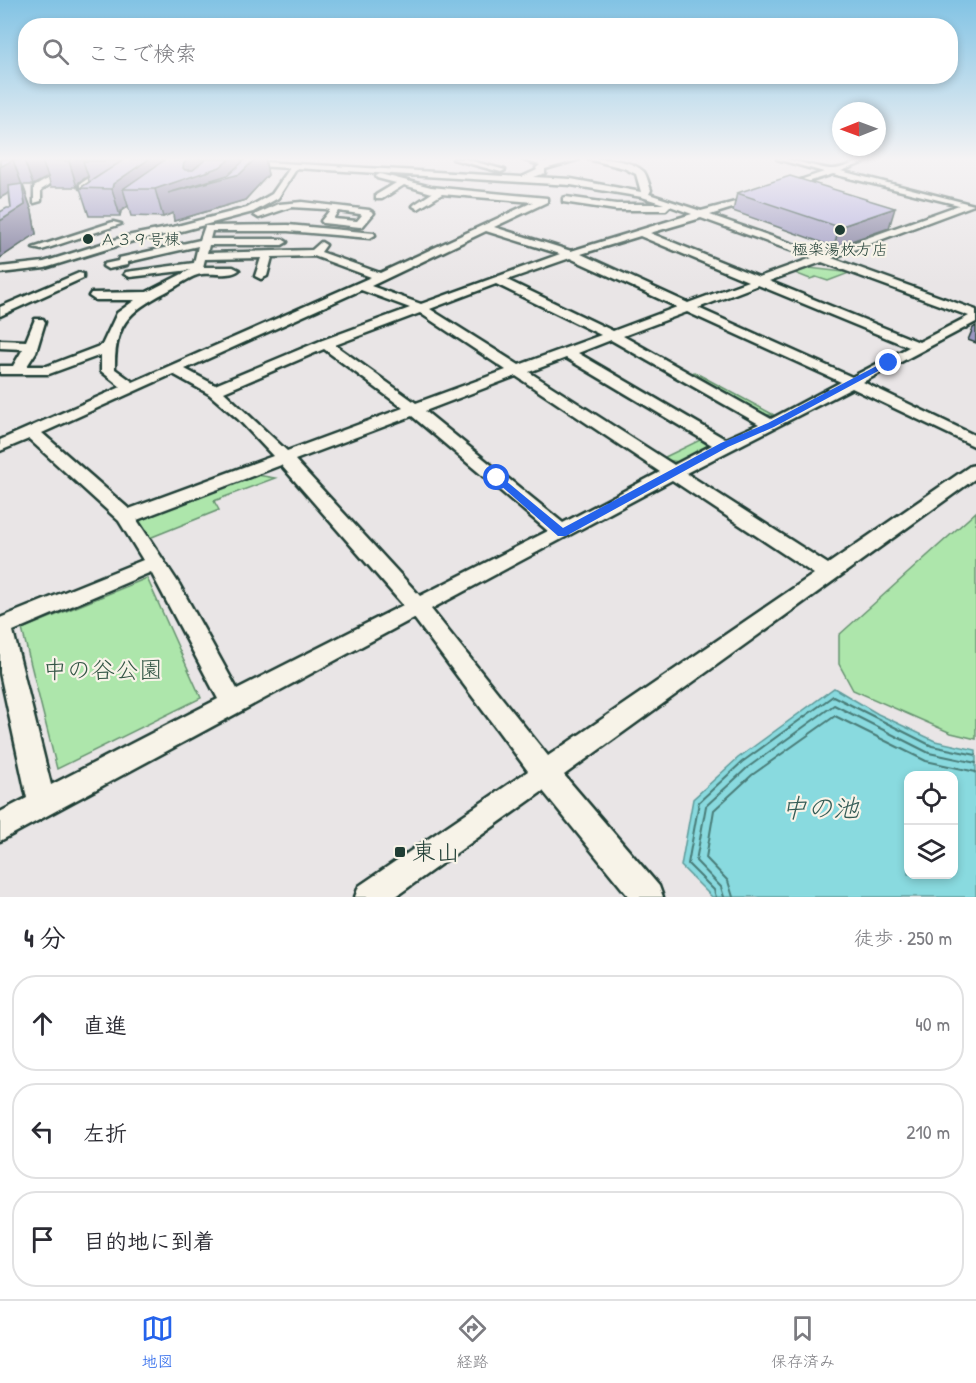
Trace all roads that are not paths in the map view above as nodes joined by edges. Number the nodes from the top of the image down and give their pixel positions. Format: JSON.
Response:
{"nodes":[{"id":1,"x":266,"y":201,"type":"edge"},
{"id":2,"x":288,"y":201,"type":"edge"},
{"id":3,"x":426,"y":201,"type":"edge"},
{"id":4,"x":542,"y":201,"type":"edge"},
{"id":5,"x":573,"y":201,"type":"edge"},
{"id":6,"x":662,"y":201,"type":"edge"},
{"id":7,"x":747,"y":201,"type":"edge"},
{"id":8,"x":951,"y":201,"type":"edge"},
{"id":9,"x":675,"y":205,"type":"junction"},
{"id":10,"x":283,"y":206,"type":"junction"},
{"id":11,"x":418,"y":206,"type":"dead end"},
{"id":12,"x":972,"y":206,"type":"edge"},
{"id":13,"x":335,"y":208,"type":"dead end"},
{"id":14,"x":707,"y":214,"type":"junction"},
{"id":15,"x":116,"y":224,"type":"dead end"},
{"id":16,"x":228,"y":227,"type":"junction"},
{"id":17,"x":487,"y":228,"type":"junction"},
{"id":18,"x":135,"y":231,"type":"dead end"},
{"id":19,"x":329,"y":233,"type":"junction"},
{"id":20,"x":641,"y":233,"type":"junction"},
{"id":21,"x":370,"y":235,"type":"dead end"},
{"id":22,"x":205,"y":238,"type":"junction"},
{"id":23,"x":50,"y":239,"type":"dead end"},
{"id":24,"x":282,"y":242,"type":"dead end"},
{"id":25,"x":38,"y":248,"type":"junction"},
{"id":26,"x":129,"y":251,"type":"dead end"},
{"id":27,"x":315,"y":253,"type":"junction"},
{"id":28,"x":571,"y":254,"type":"junction"},
{"id":29,"x":267,"y":255,"type":"junction"},
{"id":30,"x":828,"y":257,"type":"junction"},
{"id":31,"x":21,"y":260,"type":"junction"},
{"id":32,"x":198,"y":264,"type":"junction"},
{"id":33,"x":108,"y":266,"type":"dead end"},
{"id":34,"x":31,"y":268,"type":"junction"},
{"id":35,"x":4,"y":270,"type":"edge"},
{"id":36,"x":233,"y":270,"type":"dead end"},
{"id":37,"x":130,"y":274,"type":"dead end"},
{"id":38,"x":261,"y":276,"type":"dead end"},
{"id":39,"x":381,"y":277,"type":"junction"},
{"id":40,"x":496,"y":279,"type":"junction"},
{"id":41,"x":77,"y":281,"type":"dead end"},
{"id":42,"x":758,"y":281,"type":"junction"},
{"id":43,"x":0,"y":282,"type":"edge"},
{"id":44,"x":361,"y":286,"type":"junction"},
{"id":45,"x":95,"y":296,"type":"dead end"},
{"id":46,"x":151,"y":296,"type":"junction"},
{"id":47,"x":976,"y":305,"type":"edge"},
{"id":48,"x":690,"y":306,"type":"junction"},
{"id":49,"x":421,"y":308,"type":"junction"},
{"id":50,"x":0,"y":312,"type":"edge"},
{"id":51,"x":976,"y":316,"type":"edge"},
{"id":52,"x":39,"y":322,"type":"dead end"},
{"id":53,"x":613,"y":336,"type":"junction"},
{"id":54,"x":0,"y":344,"type":"edge"},
{"id":55,"x":325,"y":344,"type":"junction"},
{"id":56,"x":30,"y":345,"type":"junction"},
{"id":57,"x":921,"y":347,"type":"junction"},
{"id":58,"x":108,"y":348,"type":"junction"},
{"id":59,"x":568,"y":353,"type":"junction"},
{"id":60,"x":172,"y":368,"type":"junction"},
{"id":61,"x":0,"y":370,"type":"edge"},
{"id":62,"x":17,"y":371,"type":"junction"},
{"id":63,"x":519,"y":372,"type":"junction"},
{"id":64,"x":852,"y":382,"type":"junction"},
{"id":65,"x":130,"y":387,"type":"junction"},
{"id":66,"x":213,"y":391,"type":"junction"},
{"id":67,"x":415,"y":410,"type":"junction"},
{"id":68,"x":771,"y":425,"type":"junction"},
{"id":69,"x":31,"y":432,"type":"junction"},
{"id":70,"x":976,"y":442,"type":"edge"},
{"id":71,"x":724,"y":445,"type":"junction"},
{"id":72,"x":0,"y":446,"type":"edge"},
{"id":73,"x":284,"y":458,"type":"junction"},
{"id":74,"x":976,"y":470,"type":"edge"},
{"id":75,"x":674,"y":473,"type":"junction"},
{"id":76,"x":126,"y":517,"type":"junction"},
{"id":77,"x":562,"y":533,"type":"junction"},
{"id":78,"x":154,"y":563,"type":"junction"},
{"id":79,"x":829,"y":574,"type":"junction"},
{"id":80,"x":418,"y":608,"type":"junction"},
{"id":81,"x":1,"y":627,"type":"edge"},
{"id":82,"x":232,"y":702,"type":"junction"},
{"id":83,"x":546,"y":774,"type":"junction"},
{"id":84,"x":42,"y":804,"type":"junction"},
{"id":85,"x":0,"y":827,"type":"edge"},
{"id":86,"x":369,"y":897,"type":"edge"},
{"id":87,"x":648,"y":897,"type":"edge"}],
"edges":[{"from":1,"to":34,"type":"street"},
{"from":2,"to":10,"type":"street"},
{"from":3,"to":11,"type":"street"},
{"from":4,"to":17,"type":"street"},
{"from":5,"to":9,"type":"street"},
{"from":6,"to":9,"type":"street"},
{"from":7,"to":14,"type":"street"},
{"from":8,"to":12,"type":"street"},
{"from":9,"to":14,"type":"street"},
{"from":10,"to":13,"type":"street"},
{"from":10,"to":16,"type":"street"},
{"from":12,"to":30,"type":"street"},
{"from":14,"to":20,"type":"street"},
{"from":14,"to":30,"type":"street"},
{"from":15,"to":25,"type":"street"},
{"from":16,"to":19,"type":"street"},
{"from":16,"to":22,"type":"street"},
{"from":17,"to":28,"type":"street"},
{"from":17,"to":39,"type":"street"},
{"from":18,"to":31,"type":"street"},
{"from":19,"to":21,"type":"street"},
{"from":19,"to":27,"type":"street"},
{"from":20,"to":28,"type":"street"},
{"from":20,"to":42,"type":"street"},
{"from":22,"to":24,"type":"street"},
{"from":22,"to":26,"type":"street"},
{"from":22,"to":32,"type":"street"},
{"from":22,"to":33,"type":"street"},
{"from":23,"to":25,"type":"street"},
{"from":25,"to":31,"type":"street"},
{"from":27,"to":29,"type":"street"},
{"from":27,"to":39,"type":"street"},
{"from":28,"to":40,"type":"street"},
{"from":28,"to":48,"type":"street"},
{"from":29,"to":32,"type":"street"},
{"from":29,"to":38,"type":"street"},
{"from":30,"to":42,"type":"street"},
{"from":30,"to":47,"type":"street"},
{"from":30,"to":51,"type":"street"},
{"from":31,"to":35,"type":"street"},
{"from":32,"to":36,"type":"street"},
{"from":32,"to":37,"type":"street"},
{"from":32,"to":46,"type":"street"},
{"from":34,"to":35,"type":"street"},
{"from":34,"to":43,"type":"street"},
{"from":39,"to":44,"type":"street"},
{"from":40,"to":49,"type":"street"},
{"from":40,"to":53,"type":"street"},
{"from":41,"to":50,"type":"street"},
{"from":42,"to":48,"type":"street"},
{"from":42,"to":57,"type":"street"},
{"from":44,"to":49,"type":"street"},
{"from":44,"to":60,"type":"street"},
{"from":45,"to":46,"type":"street"},
{"from":46,"to":58,"type":"street"},
{"from":48,"to":53,"type":"street"},
{"from":48,"to":64,"type":"street"},
{"from":49,"to":55,"type":"street"},
{"from":49,"to":63,"type":"street"},
{"from":51,"to":57,"type":"street"},
{"from":52,"to":56,"type":"street"},
{"from":53,"to":59,"type":"street"},
{"from":53,"to":68,"type":"street"},
{"from":54,"to":56,"type":"street"},
{"from":55,"to":66,"type":"street"},
{"from":55,"to":67,"type":"street"},
{"from":56,"to":62,"type":"street"},
{"from":57,"to":64,"type":"street"},
{"from":58,"to":62,"type":"street"},
{"from":58,"to":65,"type":"street"},
{"from":59,"to":63,"type":"street"},
{"from":59,"to":71,"type":"street"},
{"from":60,"to":65,"type":"street"},
{"from":60,"to":66,"type":"street"},
{"from":61,"to":62,"type":"street"},
{"from":63,"to":67,"type":"street"},
{"from":63,"to":75,"type":"street"},
{"from":64,"to":68,"type":"street"},
{"from":64,"to":70,"type":"street"},
{"from":65,"to":69,"type":"street"},
{"from":66,"to":73,"type":"street"},
{"from":67,"to":73,"type":"street"},
{"from":67,"to":77,"type":"street"},
{"from":68,"to":71,"type":"street"},
{"from":69,"to":72,"type":"street"},
{"from":69,"to":76,"type":"street"},
{"from":71,"to":75,"type":"street"},
{"from":73,"to":76,"type":"street"},
{"from":73,"to":80,"type":"street"},
{"from":74,"to":79,"type":"street"},
{"from":75,"to":77,"type":"street"},
{"from":75,"to":79,"type":"street"},
{"from":76,"to":78,"type":"street"},
{"from":77,"to":80,"type":"street"},
{"from":78,"to":81,"type":"street"},
{"from":78,"to":82,"type":"street"},
{"from":79,"to":83,"type":"street"},
{"from":80,"to":82,"type":"street"},
{"from":80,"to":83,"type":"street"},
{"from":81,"to":84,"type":"street"},
{"from":82,"to":84,"type":"street"},
{"from":83,"to":86,"type":"street"},
{"from":83,"to":87,"type":"street"},
{"from":84,"to":85,"type":"street"}]}
